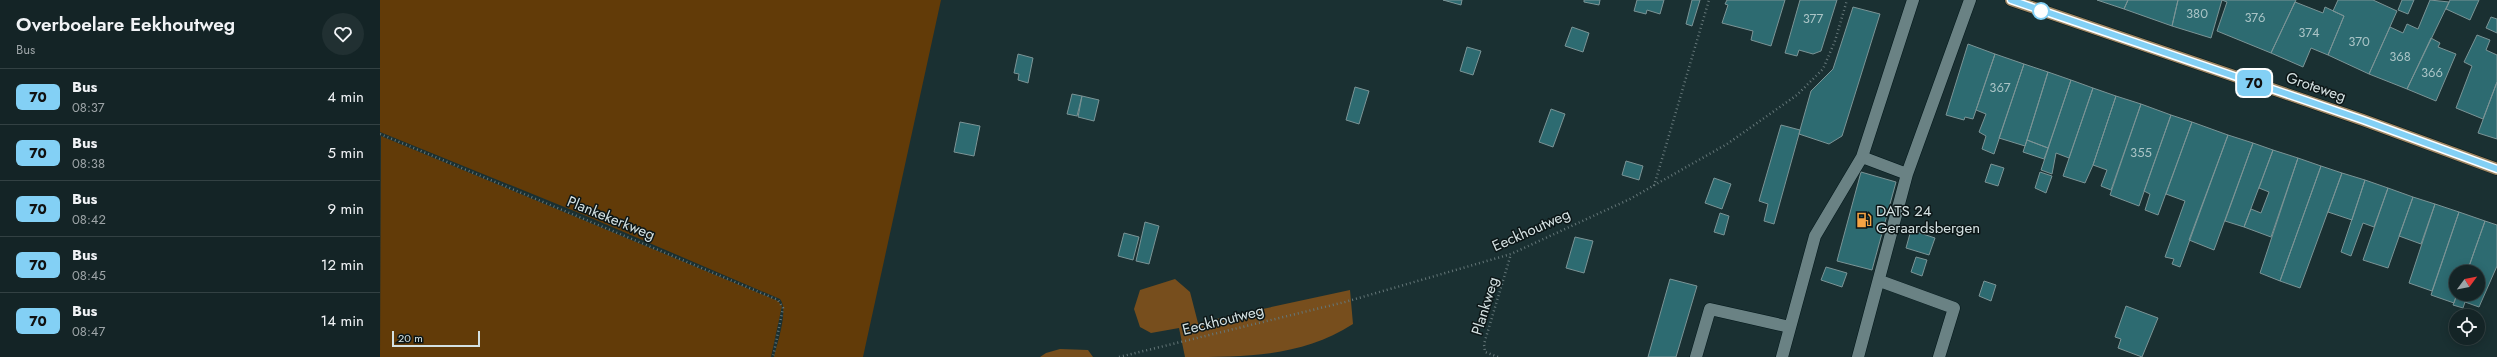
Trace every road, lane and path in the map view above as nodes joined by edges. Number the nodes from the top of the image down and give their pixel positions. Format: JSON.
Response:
{"nodes":[{"id":1,"x":1709,"y":0,"type":"edge"},
{"id":2,"x":1847,"y":0,"type":"edge"},
{"id":3,"x":1912,"y":0,"type":"edge"},
{"id":4,"x":1970,"y":0,"type":"edge"},
{"id":5,"x":2011,"y":0,"type":"edge"},
{"id":6,"x":380,"y":134,"type":"edge"},
{"id":7,"x":1862,"y":157,"type":"junction"},
{"id":8,"x":2497,"y":169,"type":"edge"},
{"id":9,"x":1907,"y":174,"type":"junction"},
{"id":10,"x":1654,"y":186,"type":"junction"},
{"id":11,"x":1511,"y":254,"type":"junction"},
{"id":12,"x":1880,"y":281,"type":"junction"},
{"id":13,"x":1790,"y":327,"type":"junction"},
{"id":14,"x":773,"y":357,"type":"edge"},
{"id":15,"x":1119,"y":357,"type":"edge"},
{"id":16,"x":1498,"y":357,"type":"edge"},
{"id":17,"x":1696,"y":357,"type":"edge"},
{"id":18,"x":1782,"y":357,"type":"edge"},
{"id":19,"x":1858,"y":357,"type":"edge"},
{"id":20,"x":1939,"y":357,"type":"edge"}],
"edges":[{"from":1,"to":10,"type":"path"},
{"from":2,"to":10,"type":"path","name":"Eeckhoutweg"},
{"from":3,"to":7,"type":"lane"},
{"from":4,"to":9,"type":"lane"},
{"from":5,"to":8,"type":"main road","name":"Groteweg"},
{"from":6,"to":14,"type":"path","name":"Plankekerkweg"},
{"from":7,"to":9,"type":"lane"},
{"from":7,"to":13,"type":"lane"},
{"from":9,"to":12,"type":"lane"},
{"from":10,"to":11,"type":"path","name":"Eeckhoutweg"},
{"from":11,"to":15,"type":"path","name":"Eeckhoutweg"},
{"from":11,"to":16,"type":"path","name":"Plankweg"},
{"from":12,"to":19,"type":"lane"},
{"from":12,"to":20,"type":"lane"},
{"from":13,"to":17,"type":"lane"},
{"from":13,"to":18,"type":"lane"}]}
